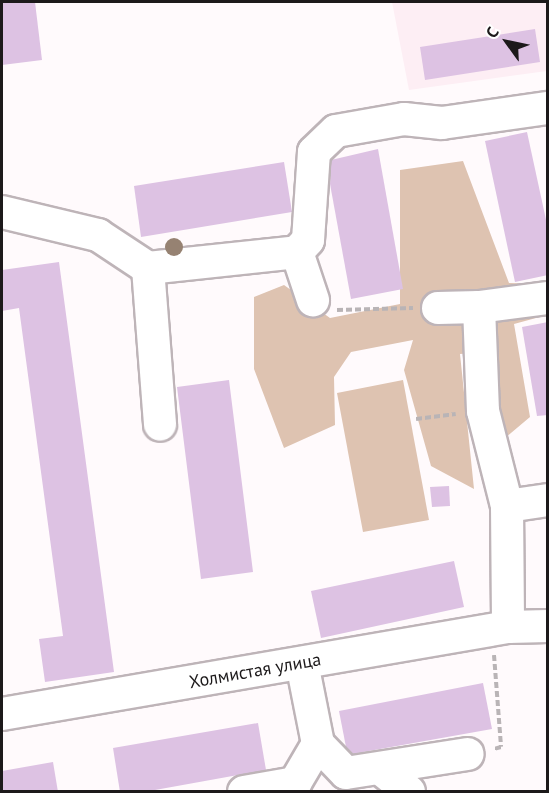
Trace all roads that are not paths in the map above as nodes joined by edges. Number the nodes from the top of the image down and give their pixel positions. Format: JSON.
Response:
{"nodes":[{"id":1,"x":548,"y":108,"type":"edge"},
{"id":2,"x":2,"y":212,"type":"edge"},
{"id":3,"x":297,"y":252,"type":"junction"},
{"id":4,"x":148,"y":268,"type":"junction"},
{"id":5,"x":548,"y":298,"type":"edge"},
{"id":6,"x":313,"y":300,"type":"road end"},
{"id":7,"x":438,"y":308,"type":"road end"},
{"id":8,"x":479,"y":308,"type":"junction"},
{"id":9,"x":160,"y":425,"type":"dead end"},
{"id":10,"x":548,"y":500,"type":"edge"},
{"id":11,"x":507,"y":506,"type":"junction"},
{"id":12,"x":548,"y":626,"type":"edge"},
{"id":13,"x":500,"y":629,"type":"junction"},
{"id":14,"x":302,"y":663,"type":"junction"},
{"id":15,"x":2,"y":714,"type":"edge"},
{"id":16,"x":318,"y":744,"type":"junction"},
{"id":17,"x":468,"y":754,"type":"road end"},
{"id":18,"x":381,"y":769,"type":"junction"},
{"id":19,"x":244,"y":792,"type":"edge"},
{"id":20,"x":409,"y":792,"type":"edge"}],
"edges":[{"from":1,"to":3,"type":"street"},
{"from":2,"to":4,"type":"street"},
{"from":3,"to":4,"type":"street"},
{"from":3,"to":6,"type":"street"},
{"from":4,"to":9,"type":"street"},
{"from":5,"to":8,"type":"street"},
{"from":7,"to":8,"type":"street"},
{"from":8,"to":11,"type":"street"},
{"from":10,"to":11,"type":"street"},
{"from":11,"to":13,"type":"street"},
{"from":12,"to":13,"type":"street","name":"Холмистая улица"},
{"from":13,"to":14,"type":"street","name":"Холмистая улица"},
{"from":14,"to":15,"type":"street","name":"Холмистая улица"},
{"from":14,"to":16,"type":"street"},
{"from":16,"to":18,"type":"street"},
{"from":16,"to":19,"type":"street"},
{"from":17,"to":18,"type":"street"},
{"from":18,"to":20,"type":"street"}]}
